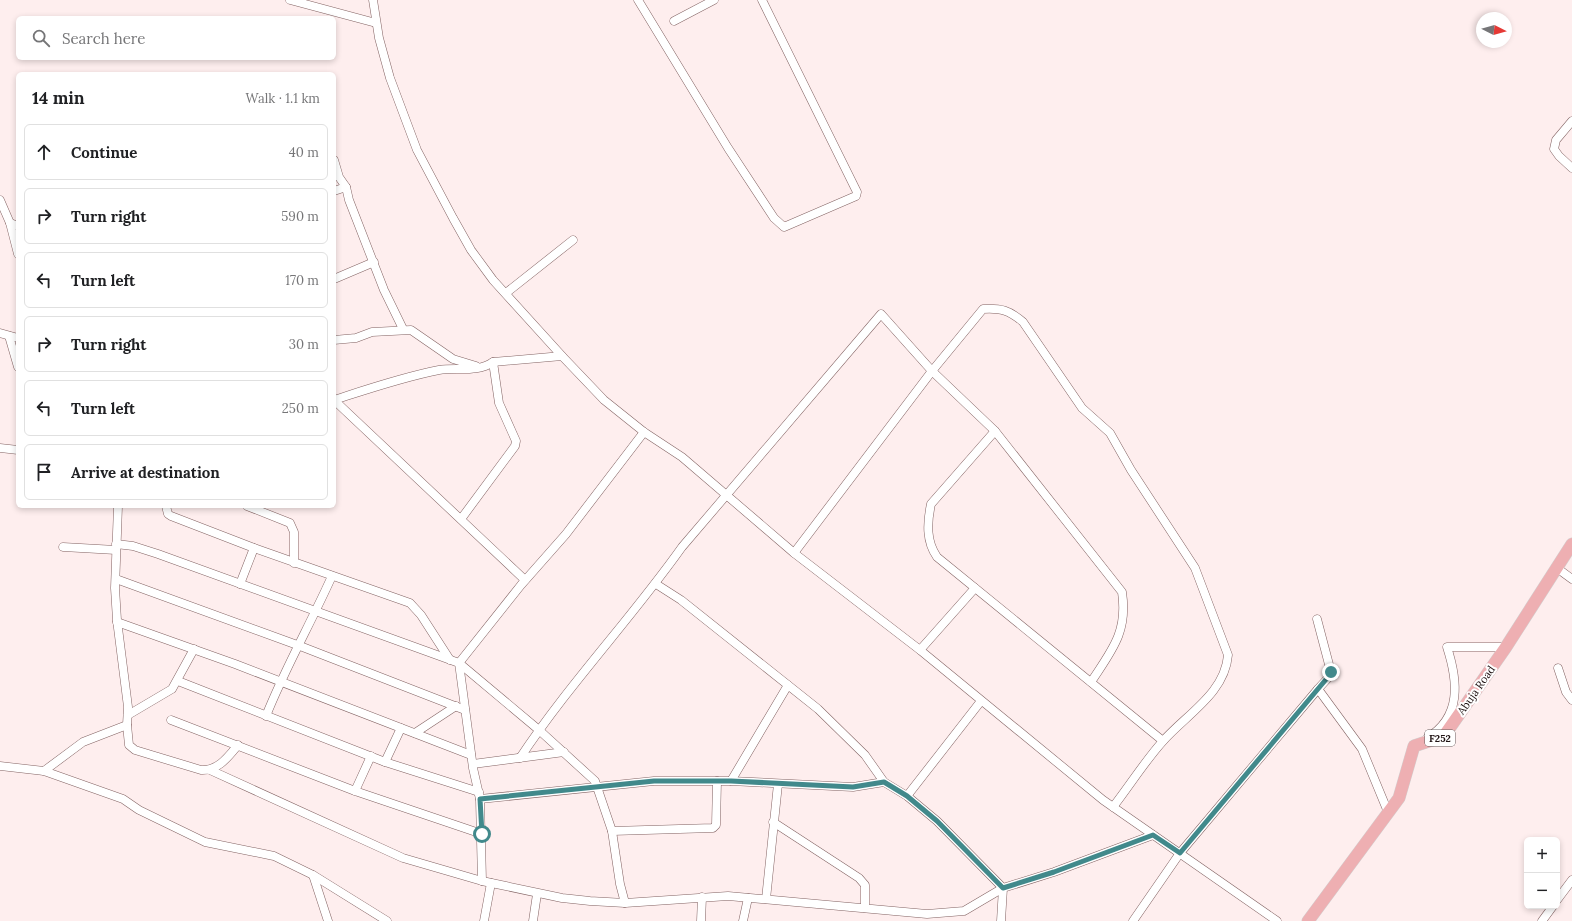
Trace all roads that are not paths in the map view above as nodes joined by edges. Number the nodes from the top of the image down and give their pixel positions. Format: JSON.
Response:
{"nodes":[{"id":1,"x":290,"y":0,"type":"edge"},
{"id":2,"x":373,"y":0,"type":"edge"},
{"id":3,"x":714,"y":0,"type":"edge"},
{"id":4,"x":762,"y":0,"type":"edge"},
{"id":5,"x":637,"y":1,"type":"edge"},
{"id":6,"x":674,"y":20,"type":"dead end"},
{"id":7,"x":376,"y":23,"type":"junction"},
{"id":8,"x":1572,"y":121,"type":"edge"},
{"id":9,"x":336,"y":167,"type":"edge"},
{"id":10,"x":1572,"y":168,"type":"edge"},
{"id":11,"x":346,"y":187,"type":"junction"},
{"id":12,"x":336,"y":190,"type":"edge"},
{"id":13,"x":0,"y":200,"type":"edge"},
{"id":14,"x":14,"y":225,"type":"edge"},
{"id":15,"x":16,"y":240,"type":"edge"},
{"id":16,"x":573,"y":240,"type":"dead end"},
{"id":17,"x":374,"y":262,"type":"junction"},
{"id":18,"x":336,"y":278,"type":"edge"},
{"id":19,"x":506,"y":293,"type":"junction"},
{"id":20,"x":403,"y":329,"type":"junction"},
{"id":21,"x":0,"y":333,"type":"edge"},
{"id":22,"x":9,"y":336,"type":"junction"},
{"id":23,"x":16,"y":338,"type":"edge"},
{"id":24,"x":336,"y":340,"type":"edge"},
{"id":25,"x":562,"y":356,"type":"junction"},
{"id":26,"x":16,"y":360,"type":"edge"},
{"id":27,"x":493,"y":362,"type":"junction"},
{"id":28,"x":484,"y":368,"type":"junction"},
{"id":29,"x":932,"y":371,"type":"junction"},
{"id":30,"x":336,"y":399,"type":"edge"},
{"id":31,"x":336,"y":402,"type":"edge"},
{"id":32,"x":995,"y":431,"type":"junction"},
{"id":33,"x":644,"y":432,"type":"junction"},
{"id":34,"x":0,"y":448,"type":"edge"},
{"id":35,"x":16,"y":450,"type":"edge"},
{"id":36,"x":726,"y":493,"type":"junction"},
{"id":37,"x":118,"y":508,"type":"edge"},
{"id":38,"x":166,"y":508,"type":"edge"},
{"id":39,"x":252,"y":508,"type":"edge"},
{"id":40,"x":461,"y":519,"type":"junction"},
{"id":41,"x":1572,"y":544,"type":"edge"},
{"id":42,"x":63,"y":547,"type":"dead end"},
{"id":43,"x":116,"y":547,"type":"junction"},
{"id":44,"x":254,"y":548,"type":"junction"},
{"id":45,"x":794,"y":553,"type":"junction"},
{"id":46,"x":294,"y":562,"type":"junction"},
{"id":47,"x":1557,"y":568,"type":"junction"},
{"id":48,"x":332,"y":576,"type":"junction"},
{"id":49,"x":116,"y":579,"type":"junction"},
{"id":50,"x":1572,"y":579,"type":"edge"},
{"id":51,"x":525,"y":580,"type":"junction"},
{"id":52,"x":240,"y":584,"type":"junction"},
{"id":53,"x":656,"y":584,"type":"junction"},
{"id":54,"x":975,"y":588,"type":"junction"},
{"id":55,"x":316,"y":612,"type":"junction"},
{"id":56,"x":1317,"y":619,"type":"dead end"},
{"id":57,"x":117,"y":622,"type":"junction"},
{"id":58,"x":300,"y":646,"type":"junction"},
{"id":59,"x":1506,"y":646,"type":"junction"},
{"id":60,"x":194,"y":649,"type":"junction"},
{"id":61,"x":920,"y":650,"type":"junction"},
{"id":62,"x":450,"y":660,"type":"junction"},
{"id":63,"x":459,"y":663,"type":"junction"},
{"id":64,"x":1558,"y":668,"type":"dead end"},
{"id":65,"x":178,"y":681,"type":"junction"},
{"id":66,"x":280,"y":681,"type":"junction"},
{"id":67,"x":1091,"y":682,"type":"junction"},
{"id":68,"x":788,"y":685,"type":"junction"},
{"id":69,"x":1318,"y":689,"type":"junction"},
{"id":70,"x":1572,"y":700,"type":"edge"},
{"id":71,"x":981,"y":701,"type":"junction"},
{"id":72,"x":456,"y":706,"type":"junction"},
{"id":73,"x":465,"y":710,"type":"junction"},
{"id":74,"x":128,"y":715,"type":"junction"},
{"id":75,"x":266,"y":716,"type":"junction"},
{"id":76,"x":171,"y":720,"type":"dead end"},
{"id":77,"x":127,"y":725,"type":"junction"},
{"id":78,"x":401,"y":728,"type":"junction"},
{"id":79,"x":539,"y":730,"type":"junction"},
{"id":80,"x":415,"y":733,"type":"junction"},
{"id":81,"x":1163,"y":741,"type":"junction"},
{"id":82,"x":238,"y":746,"type":"junction"},
{"id":83,"x":1414,"y":746,"type":"junction"},
{"id":84,"x":564,"y":752,"type":"junction"},
{"id":85,"x":471,"y":755,"type":"junction"},
{"id":86,"x":371,"y":756,"type":"junction"},
{"id":87,"x":520,"y":758,"type":"junction"},
{"id":88,"x":385,"y":762,"type":"junction"},
{"id":89,"x":472,"y":764,"type":"junction"},
{"id":90,"x":0,"y":766,"type":"edge"},
{"id":91,"x":210,"y":770,"type":"junction"},
{"id":92,"x":44,"y":771,"type":"junction"},
{"id":93,"x":718,"y":781,"type":"junction"},
{"id":94,"x":731,"y":781,"type":"junction"},
{"id":95,"x":884,"y":782,"type":"junction"},
{"id":96,"x":778,"y":784,"type":"junction"},
{"id":97,"x":598,"y":786,"type":"junction"},
{"id":98,"x":355,"y":791,"type":"junction"},
{"id":99,"x":480,"y":796,"type":"junction"},
{"id":100,"x":907,"y":796,"type":"junction"},
{"id":101,"x":1114,"y":807,"type":"junction"},
{"id":102,"x":1388,"y":812,"type":"junction"},
{"id":103,"x":773,"y":822,"type":"junction"},
{"id":104,"x":612,"y":831,"type":"junction"},
{"id":105,"x":482,"y":834,"type":"junction"},
{"id":106,"x":1153,"y":835,"type":"junction"},
{"id":107,"x":1180,"y":853,"type":"junction"},
{"id":108,"x":314,"y":875,"type":"junction"},
{"id":109,"x":1572,"y":880,"type":"edge"},
{"id":110,"x":482,"y":881,"type":"junction"},
{"id":111,"x":491,"y":883,"type":"junction"},
{"id":112,"x":1003,"y":888,"type":"junction"},
{"id":113,"x":537,"y":894,"type":"junction"},
{"id":114,"x":1560,"y":896,"type":"edge"},
{"id":115,"x":702,"y":897,"type":"junction"},
{"id":116,"x":748,"y":898,"type":"junction"},
{"id":117,"x":766,"y":899,"type":"junction"},
{"id":118,"x":625,"y":903,"type":"junction"},
{"id":119,"x":865,"y":908,"type":"junction"},
{"id":120,"x":1551,"y":909,"type":"edge"},
{"id":121,"x":927,"y":918,"type":"edge"},
{"id":122,"x":328,"y":921,"type":"edge"},
{"id":123,"x":387,"y":921,"type":"edge"},
{"id":124,"x":484,"y":921,"type":"edge"},
{"id":125,"x":533,"y":921,"type":"edge"},
{"id":126,"x":701,"y":921,"type":"edge"},
{"id":127,"x":743,"y":921,"type":"edge"},
{"id":128,"x":1001,"y":921,"type":"edge"},
{"id":129,"x":1133,"y":921,"type":"edge"},
{"id":130,"x":1277,"y":921,"type":"edge"},
{"id":131,"x":1308,"y":921,"type":"edge"},
{"id":132,"x":1542,"y":921,"type":"edge"}],
"edges":[{"from":1,"to":7,"type":"street"},
{"from":2,"to":7,"type":"street"},
{"from":3,"to":6,"type":"street"},
{"from":4,"to":5,"type":"street"},
{"from":7,"to":19,"type":"street"},
{"from":8,"to":10,"type":"street"},
{"from":9,"to":11,"type":"street"},
{"from":11,"to":12,"type":"street"},
{"from":11,"to":17,"type":"street"},
{"from":13,"to":14,"type":"street"},
{"from":14,"to":15,"type":"street"},
{"from":16,"to":19,"type":"street"},
{"from":17,"to":18,"type":"street"},
{"from":17,"to":20,"type":"street"},
{"from":19,"to":25,"type":"street"},
{"from":20,"to":24,"type":"street"},
{"from":20,"to":28,"type":"street"},
{"from":21,"to":22,"type":"street"},
{"from":22,"to":23,"type":"street"},
{"from":22,"to":26,"type":"street"},
{"from":25,"to":27,"type":"street"},
{"from":25,"to":33,"type":"street"},
{"from":27,"to":28,"type":"street"},
{"from":27,"to":40,"type":"street"},
{"from":28,"to":30,"type":"street"},
{"from":29,"to":32,"type":"street"},
{"from":29,"to":36,"type":"street"},
{"from":29,"to":45,"type":"street"},
{"from":29,"to":81,"type":"street"},
{"from":31,"to":40,"type":"street"},
{"from":32,"to":54,"type":"street"},
{"from":32,"to":67,"type":"street"},
{"from":33,"to":36,"type":"street"},
{"from":33,"to":51,"type":"street"},
{"from":34,"to":35,"type":"street"},
{"from":36,"to":45,"type":"street"},
{"from":36,"to":53,"type":"street"},
{"from":37,"to":43,"type":"street"},
{"from":38,"to":44,"type":"street"},
{"from":39,"to":46,"type":"street"},
{"from":40,"to":51,"type":"street"},
{"from":41,"to":47,"type":"main road","name":"Abuja Road","number":"F252"},
{"from":42,"to":43,"type":"street"},
{"from":43,"to":49,"type":"street"},
{"from":43,"to":52,"type":"street"},
{"from":44,"to":46,"type":"street"},
{"from":44,"to":52,"type":"street"},
{"from":45,"to":61,"type":"street"},
{"from":46,"to":48,"type":"street"},
{"from":47,"to":50,"type":"street"},
{"from":47,"to":59,"type":"main road","name":"Abuja Road","number":"F252"},
{"from":48,"to":55,"type":"street"},
{"from":48,"to":62,"type":"street"},
{"from":49,"to":57,"type":"street"},
{"from":49,"to":58,"type":"street"},
{"from":51,"to":63,"type":"street"},
{"from":52,"to":55,"type":"street"},
{"from":53,"to":68,"type":"street"},
{"from":53,"to":79,"type":"street"},
{"from":54,"to":61,"type":"street"},
{"from":54,"to":67,"type":"street"},
{"from":55,"to":58,"type":"street"},
{"from":55,"to":62,"type":"street"},
{"from":56,"to":69,"type":"street"},
{"from":57,"to":60,"type":"street"},
{"from":57,"to":74,"type":"street"},
{"from":58,"to":66,"type":"street"},
{"from":58,"to":72,"type":"street"},
{"from":59,"to":83,"type":"main road","name":"Abuja Road","number":"F252"},
{"from":59,"to":83,"type":"street"},
{"from":60,"to":65,"type":"street"},
{"from":60,"to":66,"type":"street"},
{"from":61,"to":71,"type":"street"},
{"from":62,"to":63,"type":"street"},
{"from":63,"to":73,"type":"street"},
{"from":63,"to":79,"type":"street"},
{"from":64,"to":70,"type":"street"},
{"from":65,"to":74,"type":"street"},
{"from":65,"to":75,"type":"street"},
{"from":66,"to":75,"type":"street"},
{"from":66,"to":78,"type":"street"},
{"from":67,"to":81,"type":"street"},
{"from":68,"to":94,"type":"street"},
{"from":68,"to":95,"type":"street"},
{"from":69,"to":102,"type":"street"},
{"from":69,"to":107,"type":"street"},
{"from":71,"to":100,"type":"street"},
{"from":71,"to":101,"type":"street"},
{"from":72,"to":73,"type":"street"},
{"from":72,"to":80,"type":"street"},
{"from":73,"to":85,"type":"street"},
{"from":74,"to":77,"type":"street"},
{"from":75,"to":86,"type":"street"},
{"from":76,"to":82,"type":"street"},
{"from":77,"to":91,"type":"street"},
{"from":77,"to":92,"type":"street"},
{"from":78,"to":80,"type":"street"},
{"from":78,"to":88,"type":"street"},
{"from":79,"to":84,"type":"street"},
{"from":79,"to":87,"type":"street"},
{"from":80,"to":85,"type":"street"},
{"from":81,"to":101,"type":"street"},
{"from":82,"to":91,"type":"street"},
{"from":82,"to":98,"type":"street"},
{"from":83,"to":102,"type":"main road","number":"F252"},
{"from":84,"to":87,"type":"street"},
{"from":84,"to":97,"type":"street"},
{"from":85,"to":89,"type":"street"},
{"from":86,"to":88,"type":"street"},
{"from":86,"to":98,"type":"street"},
{"from":87,"to":89,"type":"street"},
{"from":88,"to":99,"type":"street"},
{"from":89,"to":99,"type":"street"},
{"from":90,"to":92,"type":"street"},
{"from":91,"to":110,"type":"street"},
{"from":92,"to":108,"type":"street"},
{"from":93,"to":94,"type":"street"},
{"from":93,"to":97,"type":"street"},
{"from":93,"to":104,"type":"street"},
{"from":94,"to":96,"type":"street"},
{"from":95,"to":96,"type":"street"},
{"from":95,"to":100,"type":"street"},
{"from":96,"to":103,"type":"street"},
{"from":97,"to":99,"type":"street"},
{"from":97,"to":104,"type":"street"},
{"from":98,"to":105,"type":"street"},
{"from":99,"to":105,"type":"street"},
{"from":100,"to":112,"type":"street"},
{"from":101,"to":106,"type":"street"},
{"from":102,"to":131,"type":"main road","number":"F252"},
{"from":103,"to":117,"type":"street"},
{"from":103,"to":119,"type":"street"},
{"from":104,"to":118,"type":"street"},
{"from":105,"to":110,"type":"street"},
{"from":106,"to":107,"type":"street"},
{"from":106,"to":112,"type":"street"},
{"from":107,"to":129,"type":"street"},
{"from":107,"to":130,"type":"street"},
{"from":108,"to":122,"type":"street"},
{"from":108,"to":123,"type":"street"},
{"from":109,"to":114,"type":"street"},
{"from":110,"to":111,"type":"street"},
{"from":111,"to":113,"type":"street"},
{"from":111,"to":124,"type":"street"},
{"from":112,"to":121,"type":"street"},
{"from":112,"to":128,"type":"street"},
{"from":113,"to":118,"type":"street"},
{"from":113,"to":125,"type":"street"},
{"from":115,"to":116,"type":"street"},
{"from":115,"to":118,"type":"street"},
{"from":115,"to":126,"type":"street"},
{"from":116,"to":117,"type":"street"},
{"from":116,"to":127,"type":"street"},
{"from":117,"to":119,"type":"street"},
{"from":119,"to":121,"type":"street"},
{"from":120,"to":132,"type":"street"}]}
